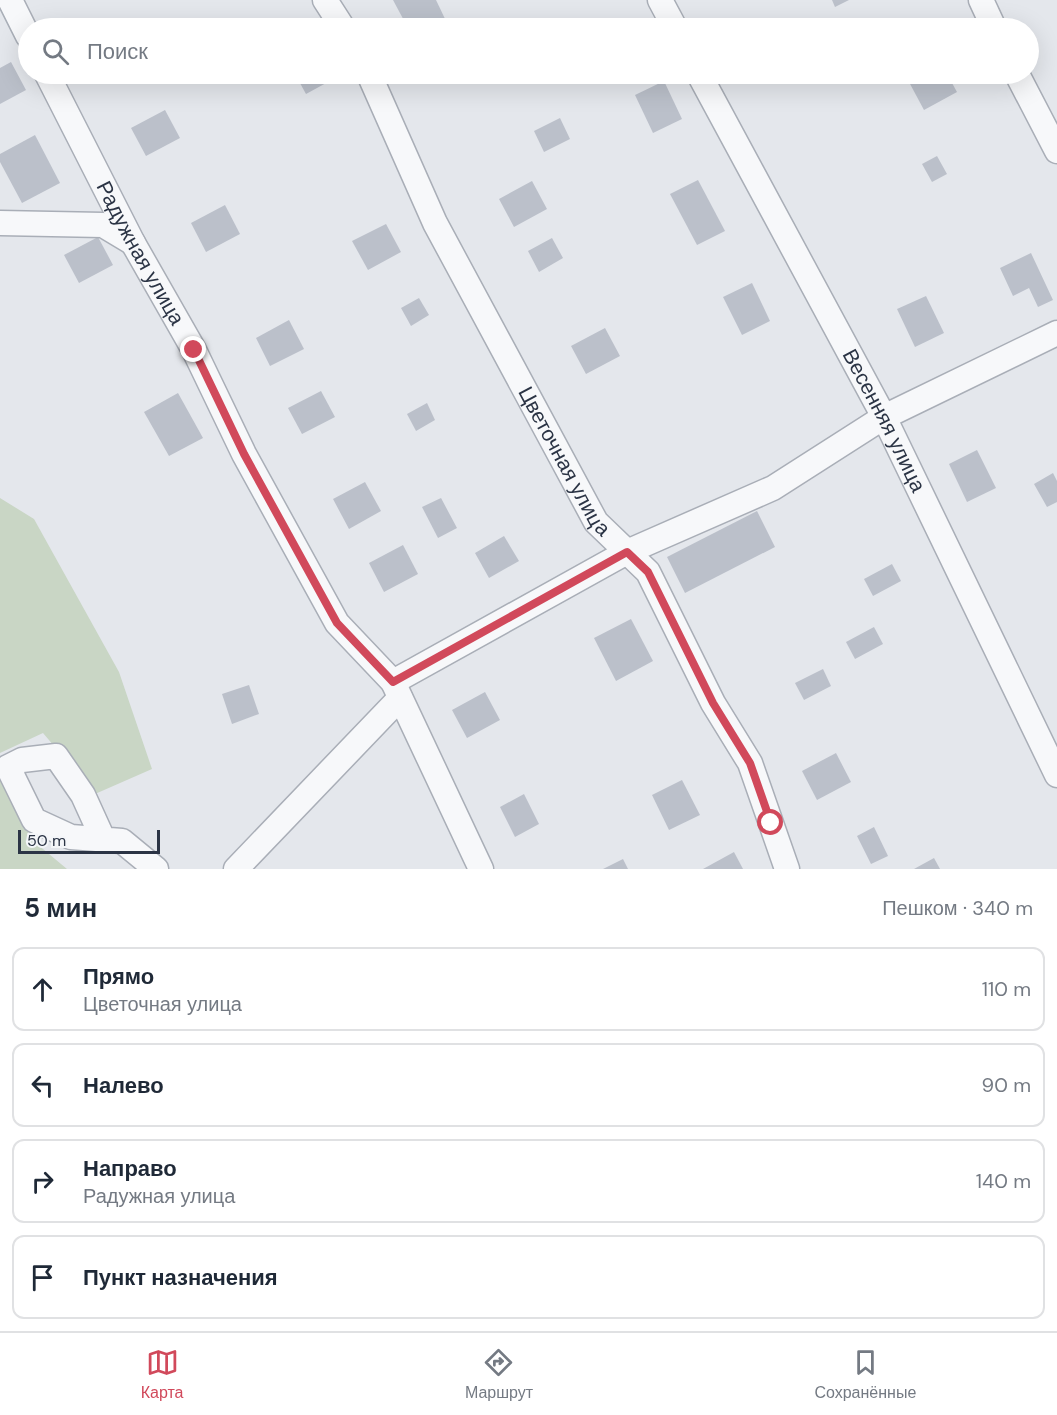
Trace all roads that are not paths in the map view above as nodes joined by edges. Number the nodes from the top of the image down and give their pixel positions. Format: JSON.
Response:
{"nodes":[{"id":1,"x":10,"y":0,"type":"edge"},
{"id":2,"x":326,"y":0,"type":"edge"},
{"id":3,"x":660,"y":0,"type":"edge"},
{"id":4,"x":981,"y":0,"type":"edge"},
{"id":5,"x":19,"y":18,"type":"edge"},
{"id":6,"x":337,"y":18,"type":"edge"},
{"id":7,"x":670,"y":18,"type":"edge"},
{"id":8,"x":989,"y":18,"type":"edge"},
{"id":9,"x":52,"y":84,"type":"edge"},
{"id":10,"x":373,"y":84,"type":"edge"},
{"id":11,"x":704,"y":84,"type":"edge"},
{"id":12,"x":1022,"y":84,"type":"edge"},
{"id":13,"x":1057,"y":151,"type":"edge"},
{"id":14,"x":0,"y":223,"type":"edge"},
{"id":15,"x":133,"y":243,"type":"junction"},
{"id":16,"x":1057,"y":333,"type":"edge"},
{"id":17,"x":884,"y":417,"type":"junction"},
{"id":18,"x":627,"y":552,"type":"junction"},
{"id":19,"x":396,"y":690,"type":"junction"},
{"id":20,"x":1057,"y":775,"type":"edge"},
{"id":21,"x":103,"y":839,"type":"dead end"},
{"id":22,"x":156,"y":869,"type":"edge"},
{"id":23,"x":236,"y":869,"type":"edge"},
{"id":24,"x":481,"y":869,"type":"edge"},
{"id":25,"x":788,"y":869,"type":"edge"}],
"edges":[{"from":1,"to":5,"type":"street"},
{"from":2,"to":6,"type":"street"},
{"from":3,"to":7,"type":"street"},
{"from":4,"to":8,"type":"street"},
{"from":9,"to":15,"type":"street","name":"Радужная улица"},
{"from":10,"to":18,"type":"street","name":"Цветочная улица"},
{"from":11,"to":17,"type":"street","name":"Весенняя улица"},
{"from":12,"to":13,"type":"street"},
{"from":14,"to":15,"type":"street"},
{"from":15,"to":19,"type":"street","name":"Радужная улица"},
{"from":16,"to":17,"type":"street"},
{"from":17,"to":18,"type":"street"},
{"from":17,"to":20,"type":"street","name":"Весенняя улица"},
{"from":18,"to":19,"type":"street"},
{"from":18,"to":25,"type":"street","name":"Цветочная улица"},
{"from":19,"to":23,"type":"street"},
{"from":19,"to":24,"type":"street","name":"Радужная улица"},
{"from":21,"to":22,"type":"street"}]}
